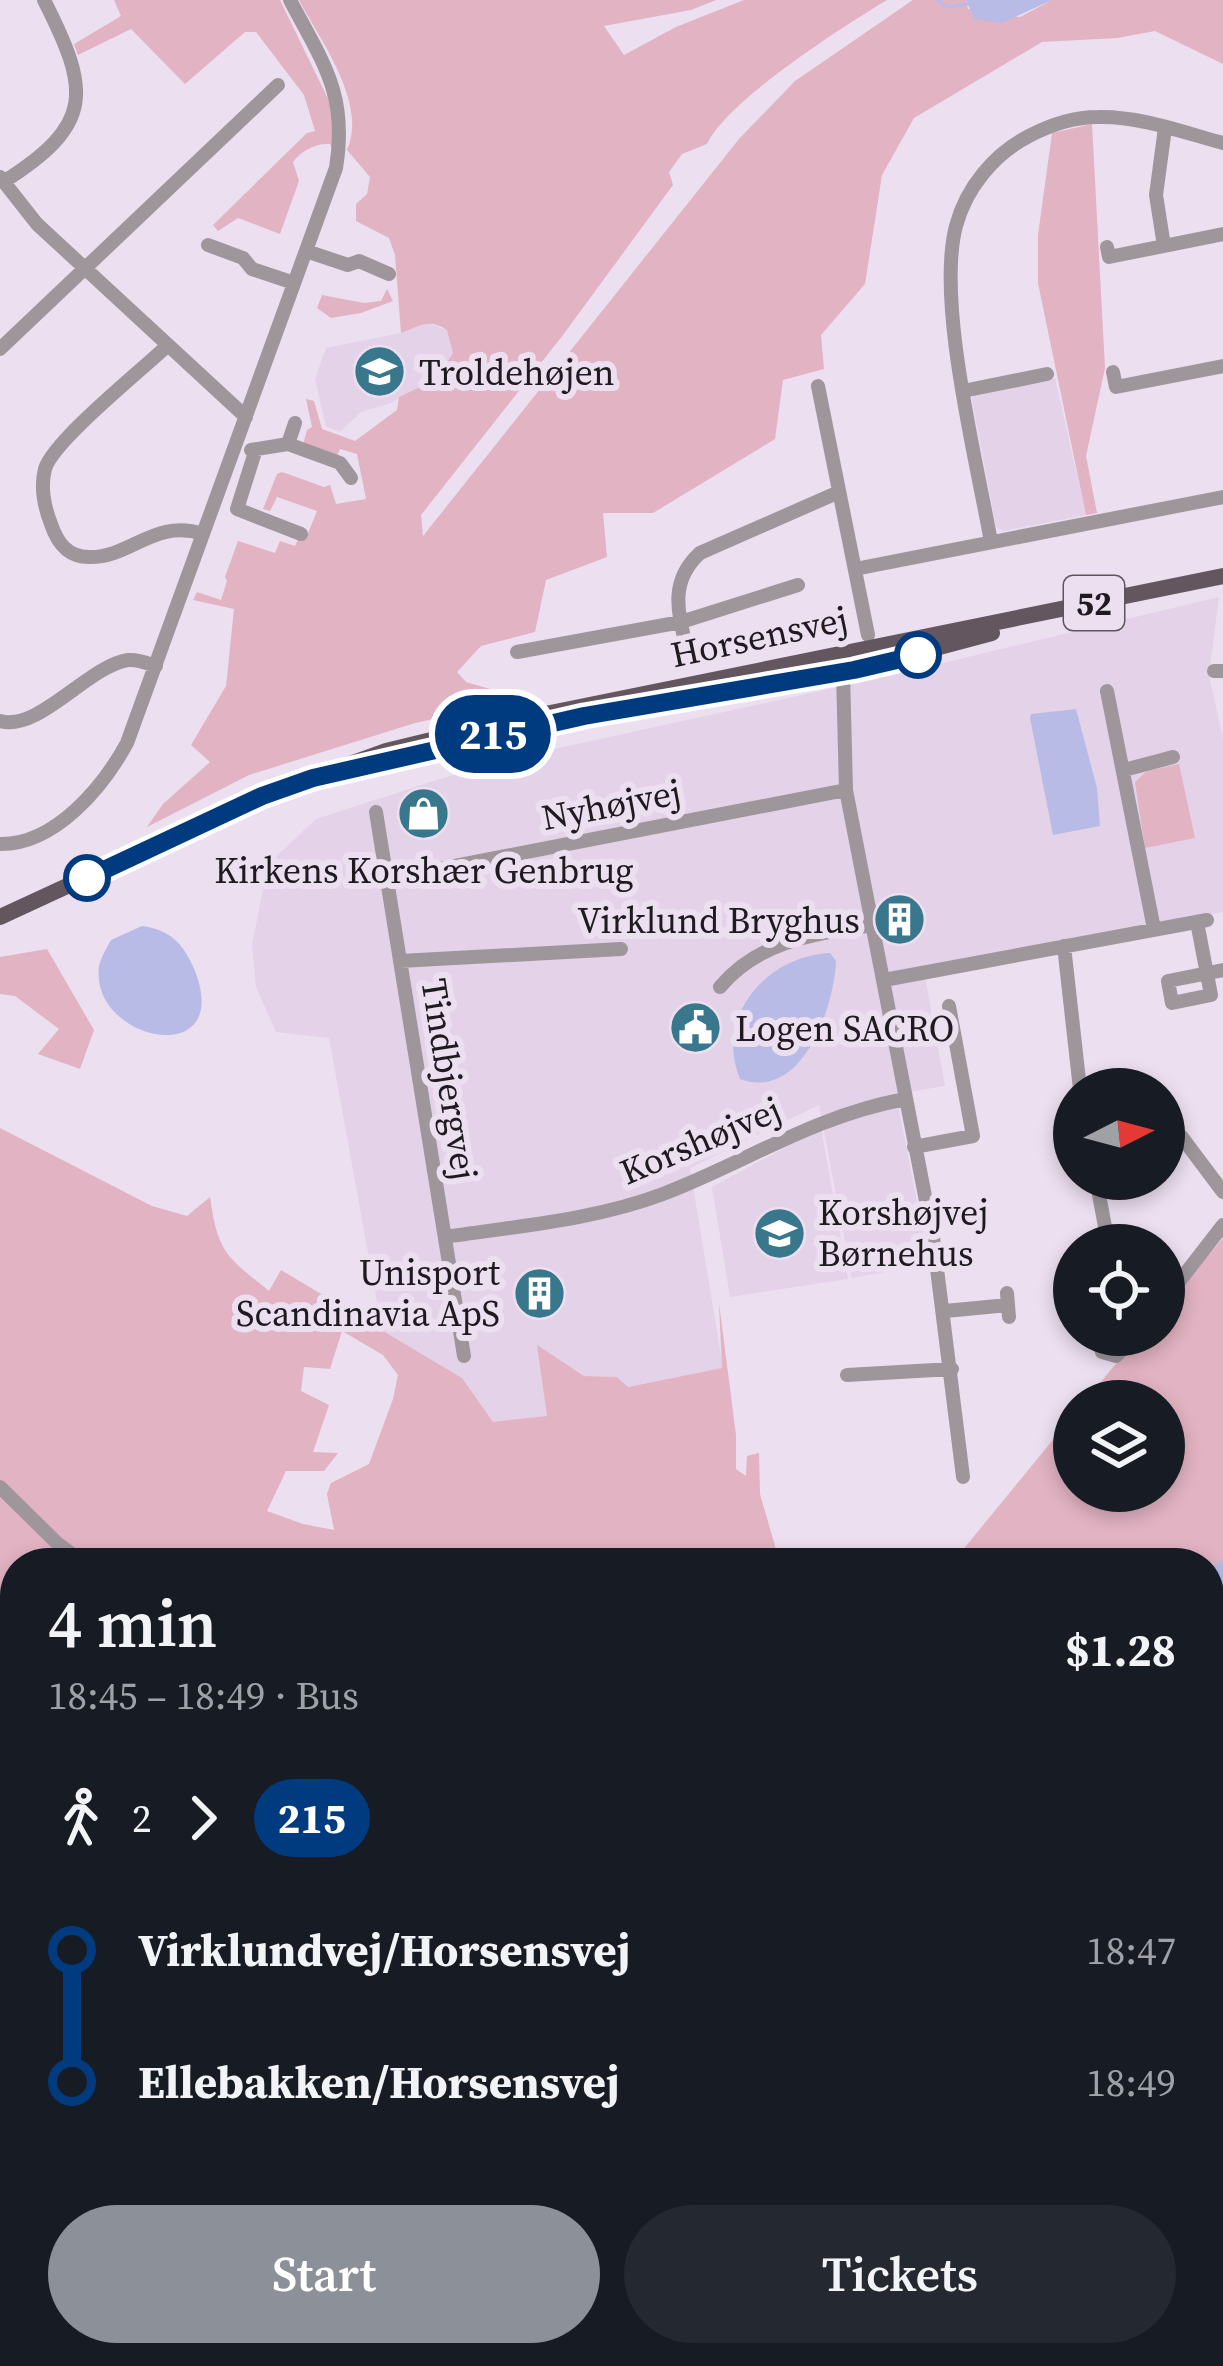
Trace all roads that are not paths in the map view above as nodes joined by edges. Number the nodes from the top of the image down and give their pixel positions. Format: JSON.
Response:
{"nodes":[{"id":1,"x":44,"y":0,"type":"edge"},
{"id":2,"x":290,"y":0,"type":"edge"},
{"id":3,"x":278,"y":85,"type":"dead end"},
{"id":4,"x":1165,"y":128,"type":"junction"},
{"id":5,"x":1223,"y":142,"type":"edge"},
{"id":6,"x":2,"y":180,"type":"edge"},
{"id":7,"x":1223,"y":234,"type":"edge"},
{"id":8,"x":208,"y":244,"type":"dead end"},
{"id":9,"x":1164,"y":246,"type":"junction"},
{"id":10,"x":1107,"y":247,"type":"dead end"},
{"id":11,"x":306,"y":251,"type":"junction"},
{"id":12,"x":85,"y":268,"type":"junction"},
{"id":13,"x":389,"y":274,"type":"dead end"},
{"id":14,"x":294,"y":284,"type":"junction"},
{"id":15,"x":0,"y":325,"type":"edge"},
{"id":16,"x":6,"y":343,"type":"edge"},
{"id":17,"x":168,"y":345,"type":"junction"},
{"id":18,"x":1223,"y":366,"type":"edge"},
{"id":19,"x":1113,"y":372,"type":"dead end"},
{"id":20,"x":1047,"y":374,"type":"dead end"},
{"id":21,"x":818,"y":386,"type":"dead end"},
{"id":22,"x":963,"y":391,"type":"junction"},
{"id":23,"x":246,"y":416,"type":"junction"},
{"id":24,"x":295,"y":423,"type":"dead end"},
{"id":25,"x":236,"y":444,"type":"junction"},
{"id":26,"x":288,"y":444,"type":"junction"},
{"id":27,"x":255,"y":452,"type":"junction"},
{"id":28,"x":351,"y":478,"type":"dead end"},
{"id":29,"x":839,"y":492,"type":"junction"},
{"id":30,"x":1223,"y":497,"type":"edge"},
{"id":31,"x":203,"y":534,"type":"junction"},
{"id":32,"x":301,"y":534,"type":"dead end"},
{"id":33,"x":992,"y":542,"type":"junction"},
{"id":34,"x":855,"y":569,"type":"junction"},
{"id":35,"x":1223,"y":576,"type":"edge"},
{"id":36,"x":798,"y":585,"type":"dead end"},
{"id":37,"x":1223,"y":587,"type":"edge"},
{"id":38,"x":681,"y":622,"type":"junction"},
{"id":39,"x":868,"y":635,"type":"joint"},
{"id":40,"x":926,"y":636,"type":"junction"},
{"id":41,"x":517,"y":652,"type":"dead end"},
{"id":42,"x":689,"y":658,"type":"dead end"},
{"id":43,"x":156,"y":666,"type":"junction"},
{"id":44,"x":767,"y":668,"type":"junction"},
{"id":45,"x":843,"y":672,"type":"junction"},
{"id":46,"x":1106,"y":691,"type":"dead end"},
{"id":47,"x":0,"y":721,"type":"edge"},
{"id":48,"x":1173,"y":757,"type":"dead end"},
{"id":49,"x":1124,"y":770,"type":"junction"},
{"id":50,"x":313,"y":778,"type":"junction"},
{"id":51,"x":846,"y":790,"type":"junction"},
{"id":52,"x":376,"y":812,"type":"dead end"},
{"id":53,"x":0,"y":844,"type":"edge"},
{"id":54,"x":387,"y":879,"type":"junction"},
{"id":55,"x":0,"y":917,"type":"edge"},
{"id":56,"x":873,"y":925,"type":"junction"},
{"id":57,"x":1154,"y":929,"type":"junction"},
{"id":58,"x":1064,"y":946,"type":"junction"},
{"id":59,"x":621,"y":949,"type":"dead end"},
{"id":60,"x":400,"y":962,"type":"junction"},
{"id":61,"x":1215,"y":971,"type":"edge"},
{"id":62,"x":884,"y":980,"type":"junction"},
{"id":63,"x":720,"y":987,"type":"dead end"},
{"id":64,"x":949,"y":1006,"type":"dead end"},
{"id":65,"x":1078,"y":1068,"type":"edge"},
{"id":66,"x":904,"y":1099,"type":"junction"},
{"id":67,"x":1185,"y":1141,"type":"edge"},
{"id":68,"x":914,"y":1147,"type":"junction"},
{"id":69,"x":1223,"y":1192,"type":"edge"},
{"id":70,"x":1223,"y":1225,"type":"edge"},
{"id":71,"x":445,"y":1237,"type":"junction"},
{"id":72,"x":1185,"y":1274,"type":"edge"},
{"id":73,"x":1008,"y":1305,"type":"dead end"},
{"id":74,"x":944,"y":1311,"type":"junction"},
{"id":75,"x":464,"y":1356,"type":"dead end"},
{"id":76,"x":952,"y":1369,"type":"junction"},
{"id":77,"x":847,"y":1375,"type":"dead end"},
{"id":78,"x":963,"y":1477,"type":"dead end"},
{"id":79,"x":0,"y":1487,"type":"edge"},
{"id":80,"x":63,"y":1548,"type":"edge"}],
"edges":[{"from":1,"to":6,"type":"street"},
{"from":2,"to":11,"type":"street"},
{"from":3,"to":12,"type":"street"},
{"from":4,"to":5,"type":"street"},
{"from":4,"to":9,"type":"street"},
{"from":4,"to":22,"type":"street"},
{"from":6,"to":12,"type":"street"},
{"from":7,"to":9,"type":"street"},
{"from":8,"to":14,"type":"street"},
{"from":9,"to":10,"type":"street"},
{"from":11,"to":13,"type":"street"},
{"from":11,"to":14,"type":"street"},
{"from":12,"to":16,"type":"street"},
{"from":12,"to":17,"type":"street"},
{"from":14,"to":23,"type":"street"},
{"from":15,"to":16,"type":"street"},
{"from":17,"to":23,"type":"street"},
{"from":17,"to":31,"type":"street"},
{"from":18,"to":19,"type":"street"},
{"from":20,"to":22,"type":"street"},
{"from":21,"to":29,"type":"street"},
{"from":22,"to":33,"type":"street"},
{"from":23,"to":25,"type":"street"},
{"from":24,"to":26,"type":"street"},
{"from":25,"to":27,"type":"street"},
{"from":25,"to":31,"type":"street"},
{"from":26,"to":27,"type":"street"},
{"from":26,"to":28,"type":"street"},
{"from":27,"to":32,"type":"street"},
{"from":29,"to":34,"type":"street"},
{"from":29,"to":38,"type":"street"},
{"from":30,"to":33,"type":"street"},
{"from":31,"to":43,"type":"street"},
{"from":33,"to":34,"type":"street"},
{"from":34,"to":39,"type":"street"},
{"from":35,"to":40,"type":"main road","name":"Horsensvej","number":"52"},
{"from":36,"to":38,"type":"street"},
{"from":37,"to":45,"type":"main road","name":"Horsensvej","number":"52"},
{"from":38,"to":41,"type":"street"},
{"from":38,"to":42,"type":"street"},
{"from":39,"to":40,"type":"main road","number":"52"},
{"from":40,"to":44,"type":"main road","name":"Horsensvej","number":"52"},
{"from":40,"to":45,"type":"main road","number":"52"},
{"from":43,"to":47,"type":"street"},
{"from":43,"to":53,"type":"street"},
{"from":44,"to":45,"type":"main road","number":"52"},
{"from":44,"to":50,"type":"main road","name":"Horsensvej","number":"52"},
{"from":45,"to":50,"type":"main road","name":"Horsensvej","number":"52"},
{"from":45,"to":51,"type":"street"},
{"from":46,"to":49,"type":"street"},
{"from":48,"to":49,"type":"street"},
{"from":49,"to":57,"type":"street"},
{"from":50,"to":55,"type":"main road","name":"Horsensvej","number":"52"},
{"from":51,"to":54,"type":"street","name":"Nyhøjvej"},
{"from":51,"to":56,"type":"street"},
{"from":52,"to":54,"type":"street","name":"Tindbjergvej"},
{"from":54,"to":60,"type":"street","name":"Tindbjergvej"},
{"from":56,"to":62,"type":"street"},
{"from":56,"to":63,"type":"street"},
{"from":57,"to":58,"type":"street"},
{"from":57,"to":61,"type":"street"},
{"from":58,"to":62,"type":"street"},
{"from":58,"to":65,"type":"street"},
{"from":59,"to":60,"type":"street"},
{"from":60,"to":71,"type":"street","name":"Tindbjergvej"},
{"from":62,"to":66,"type":"street"},
{"from":64,"to":68,"type":"street"},
{"from":66,"to":68,"type":"street"},
{"from":66,"to":71,"type":"street","name":"Korshøjvej"},
{"from":67,"to":69,"type":"street"},
{"from":68,"to":74,"type":"street"},
{"from":70,"to":72,"type":"street"},
{"from":71,"to":75,"type":"street","name":"Tindbjergvej"},
{"from":73,"to":74,"type":"street"},
{"from":74,"to":76,"type":"street"},
{"from":76,"to":77,"type":"street"},
{"from":76,"to":78,"type":"street"},
{"from":79,"to":80,"type":"street"}]}
